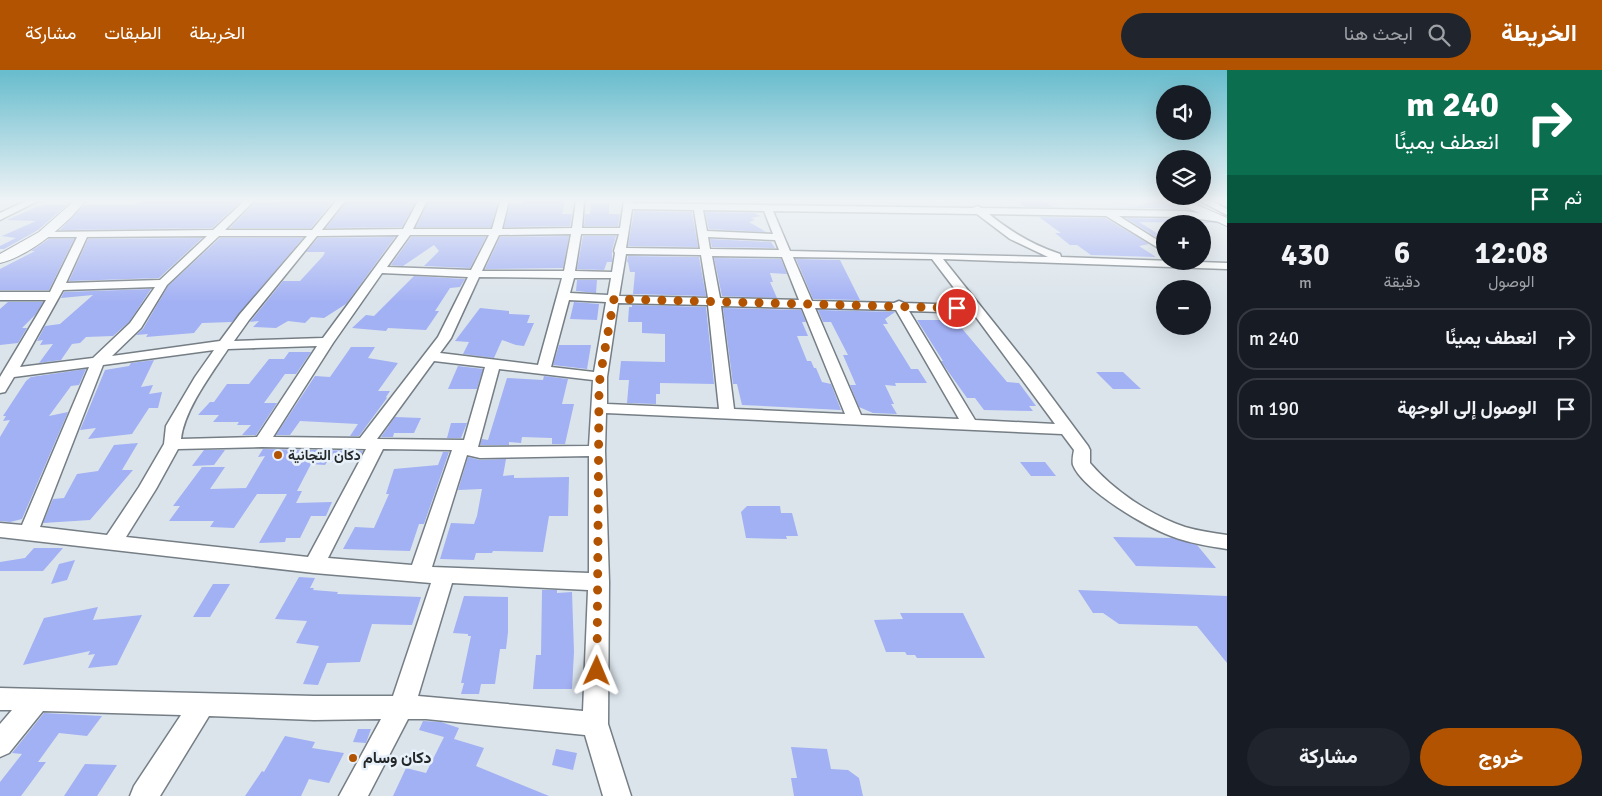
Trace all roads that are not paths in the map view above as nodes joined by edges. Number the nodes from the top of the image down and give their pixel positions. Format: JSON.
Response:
{"nodes":[{"id":1,"x":83,"y":234,"type":"edge"},
{"id":2,"x":703,"y":234,"type":"edge"},
{"id":3,"x":44,"y":235,"type":"edge"},
{"id":4,"x":214,"y":235,"type":"edge"},
{"id":5,"x":313,"y":235,"type":"edge"},
{"id":6,"x":405,"y":235,"type":"edge"},
{"id":7,"x":494,"y":235,"type":"edge"},
{"id":8,"x":577,"y":235,"type":"edge"},
{"id":9,"x":622,"y":235,"type":"edge"},
{"id":10,"x":736,"y":235,"type":"edge"},
{"id":11,"x":1008,"y":235,"type":"edge"},
{"id":12,"x":1143,"y":235,"type":"edge"},
{"id":13,"x":779,"y":236,"type":"joint"},
{"id":14,"x":1156,"y":243,"type":"edge"},
{"id":15,"x":619,"y":250,"type":"junction"},
{"id":16,"x":706,"y":252,"type":"junction"},
{"id":17,"x":785,"y":253,"type":"junction"},
{"id":18,"x":935,"y":256,"type":"junction"},
{"id":19,"x":0,"y":259,"type":"edge"},
{"id":20,"x":1070,"y":261,"type":"junction"},
{"id":21,"x":1156,"y":262,"type":"edge"},
{"id":22,"x":1211,"y":265,"type":"edge"},
{"id":23,"x":1227,"y":266,"type":"edge"},
{"id":24,"x":380,"y":270,"type":"junction"},
{"id":25,"x":475,"y":274,"type":"junction"},
{"id":26,"x":616,"y":275,"type":"junction"},
{"id":27,"x":570,"y":276,"type":"junction"},
{"id":28,"x":163,"y":283,"type":"junction"},
{"id":29,"x":56,"y":291,"type":"junction"},
{"id":30,"x":0,"y":296,"type":"edge"},
{"id":31,"x":564,"y":296,"type":"junction"},
{"id":32,"x":614,"y":299,"type":"junction"},
{"id":33,"x":714,"y":301,"type":"junction"},
{"id":34,"x":807,"y":303,"type":"junction"},
{"id":35,"x":899,"y":305,"type":"junction"},
{"id":36,"x":976,"y":308,"type":"junction"},
{"id":37,"x":327,"y":342,"type":"junction"},
{"id":38,"x":224,"y":346,"type":"junction"},
{"id":39,"x":430,"y":356,"type":"junction"},
{"id":40,"x":98,"y":361,"type":"junction"},
{"id":41,"x":493,"y":366,"type":"junction"},
{"id":42,"x":543,"y":371,"type":"junction"},
{"id":43,"x":10,"y":372,"type":"junction"},
{"id":44,"x":600,"y":377,"type":"junction"},
{"id":45,"x":1,"y":387,"type":"edge"},
{"id":46,"x":598,"y":408,"type":"junction"},
{"id":47,"x":727,"y":412,"type":"junction"},
{"id":48,"x":855,"y":420,"type":"junction"},
{"id":49,"x":970,"y":425,"type":"junction"},
{"id":50,"x":1065,"y":429,"type":"junction"},
{"id":51,"x":262,"y":442,"type":"junction"},
{"id":52,"x":172,"y":444,"type":"junction"},
{"id":53,"x":370,"y":444,"type":"junction"},
{"id":54,"x":466,"y":445,"type":"junction"},
{"id":55,"x":597,"y":451,"type":"junction"},
{"id":56,"x":0,"y":530,"type":"edge"},
{"id":57,"x":28,"y":534,"type":"junction"},
{"id":58,"x":113,"y":542,"type":"junction"},
{"id":59,"x":1227,"y":542,"type":"edge"},
{"id":60,"x":314,"y":565,"type":"junction"},
{"id":61,"x":420,"y":574,"type":"junction"},
{"id":62,"x":444,"y":575,"type":"junction"},
{"id":63,"x":599,"y":582,"type":"junction"},
{"id":64,"x":0,"y":699,"type":"edge"},
{"id":65,"x":37,"y":699,"type":"junction"},
{"id":66,"x":203,"y":704,"type":"junction"},
{"id":67,"x":402,"y":706,"type":"junction"},
{"id":68,"x":595,"y":724,"type":"junction"},
{"id":69,"x":0,"y":744,"type":"edge"},
{"id":70,"x":144,"y":796,"type":"edge"},
{"id":71,"x":353,"y":796,"type":"edge"},
{"id":72,"x":617,"y":796,"type":"edge"}],
"edges":[{"from":1,"to":29,"type":"street"},
{"from":2,"to":16,"type":"street"},
{"from":3,"to":19,"type":"street"},
{"from":4,"to":28,"type":"street"},
{"from":5,"to":38,"type":"street"},
{"from":6,"to":24,"type":"street"},
{"from":7,"to":25,"type":"street"},
{"from":8,"to":27,"type":"street"},
{"from":9,"to":15,"type":"street"},
{"from":10,"to":13,"type":"street"},
{"from":11,"to":20,"type":"street"},
{"from":12,"to":14,"type":"street"},
{"from":13,"to":17,"type":"street"},
{"from":15,"to":16,"type":"street"},
{"from":15,"to":26,"type":"street"},
{"from":16,"to":17,"type":"street"},
{"from":16,"to":33,"type":"street"},
{"from":17,"to":18,"type":"street"},
{"from":17,"to":34,"type":"street"},
{"from":18,"to":20,"type":"street"},
{"from":18,"to":36,"type":"street"},
{"from":20,"to":21,"type":"street"},
{"from":22,"to":23,"type":"street"},
{"from":24,"to":25,"type":"street"},
{"from":24,"to":37,"type":"street"},
{"from":25,"to":27,"type":"street"},
{"from":25,"to":39,"type":"street"},
{"from":26,"to":27,"type":"street"},
{"from":26,"to":32,"type":"street"},
{"from":27,"to":31,"type":"street"},
{"from":28,"to":29,"type":"street"},
{"from":28,"to":40,"type":"street"},
{"from":29,"to":30,"type":"street"},
{"from":29,"to":43,"type":"street"},
{"from":31,"to":32,"type":"street"},
{"from":31,"to":42,"type":"street"},
{"from":32,"to":33,"type":"street"},
{"from":32,"to":44,"type":"street"},
{"from":33,"to":34,"type":"street"},
{"from":33,"to":47,"type":"street"},
{"from":34,"to":35,"type":"street"},
{"from":34,"to":48,"type":"street"},
{"from":35,"to":36,"type":"street"},
{"from":35,"to":49,"type":"street"},
{"from":36,"to":50,"type":"street"},
{"from":37,"to":38,"type":"street"},
{"from":37,"to":51,"type":"street"},
{"from":38,"to":40,"type":"street"},
{"from":38,"to":52,"type":"street"},
{"from":39,"to":41,"type":"street"},
{"from":39,"to":53,"type":"street"},
{"from":40,"to":43,"type":"street"},
{"from":40,"to":57,"type":"street"},
{"from":41,"to":42,"type":"street"},
{"from":41,"to":54,"type":"street"},
{"from":42,"to":44,"type":"street"},
{"from":43,"to":45,"type":"street"},
{"from":44,"to":46,"type":"street"},
{"from":46,"to":47,"type":"street"},
{"from":46,"to":55,"type":"street"},
{"from":47,"to":48,"type":"street"},
{"from":48,"to":49,"type":"street"},
{"from":49,"to":50,"type":"street"},
{"from":50,"to":59,"type":"street"},
{"from":51,"to":52,"type":"street"},
{"from":51,"to":53,"type":"street"},
{"from":52,"to":58,"type":"street"},
{"from":53,"to":54,"type":"street"},
{"from":53,"to":60,"type":"street"},
{"from":54,"to":55,"type":"street"},
{"from":54,"to":61,"type":"street"},
{"from":55,"to":63,"type":"street"},
{"from":56,"to":57,"type":"street"},
{"from":57,"to":58,"type":"street"},
{"from":58,"to":60,"type":"street"},
{"from":60,"to":61,"type":"street"},
{"from":61,"to":62,"type":"street"},
{"from":62,"to":63,"type":"street"},
{"from":62,"to":67,"type":"street"},
{"from":63,"to":68,"type":"street"},
{"from":64,"to":65,"type":"street"},
{"from":65,"to":66,"type":"street"},
{"from":65,"to":69,"type":"street"},
{"from":66,"to":67,"type":"street"},
{"from":66,"to":70,"type":"street"},
{"from":67,"to":68,"type":"street"},
{"from":67,"to":71,"type":"street"},
{"from":68,"to":72,"type":"street"}]}
